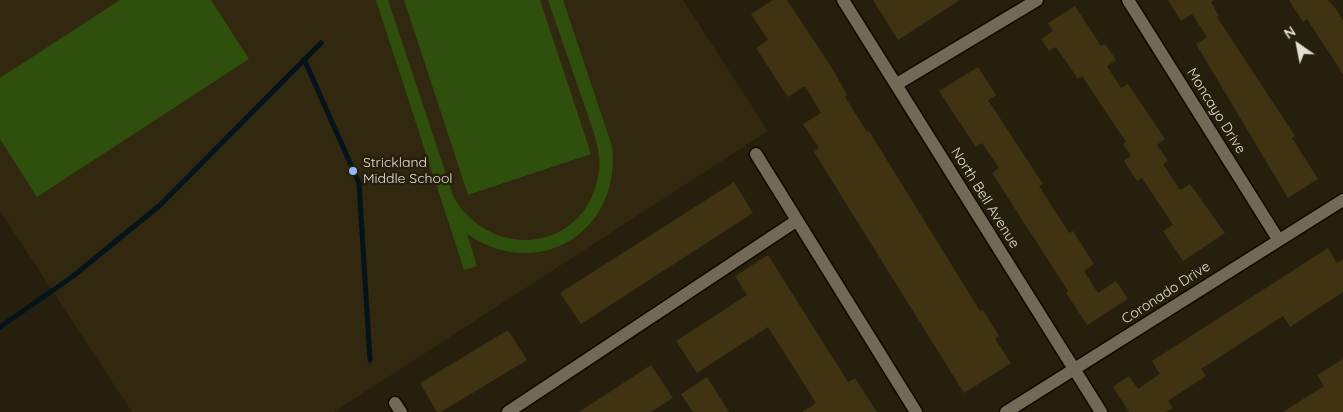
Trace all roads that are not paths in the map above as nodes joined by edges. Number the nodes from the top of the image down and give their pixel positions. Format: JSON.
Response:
{"nodes":[{"id":1,"x":843,"y":0,"type":"edge"},
{"id":2,"x":1037,"y":0,"type":"edge"},
{"id":3,"x":1128,"y":0,"type":"edge"},
{"id":4,"x":897,"y":84,"type":"junction"},
{"id":5,"x":756,"y":154,"type":"dead end"},
{"id":6,"x":1343,"y":200,"type":"edge"},
{"id":7,"x":796,"y":221,"type":"junction"},
{"id":8,"x":1278,"y":239,"type":"junction"},
{"id":9,"x":1074,"y":368,"type":"junction"},
{"id":10,"x":508,"y":412,"type":"edge"},
{"id":11,"x":916,"y":412,"type":"edge"},
{"id":12,"x":1006,"y":412,"type":"edge"},
{"id":13,"x":1101,"y":412,"type":"edge"}],
"edges":[{"from":1,"to":4,"type":"street","name":"North Bell Avenue"},
{"from":2,"to":4,"type":"street"},
{"from":3,"to":8,"type":"street","name":"Moncayo Drive"},
{"from":4,"to":9,"type":"street","name":"North Bell Avenue"},
{"from":5,"to":7,"type":"street"},
{"from":6,"to":8,"type":"street","name":"Coronado Drive"},
{"from":7,"to":10,"type":"street"},
{"from":7,"to":11,"type":"street"},
{"from":8,"to":9,"type":"street","name":"Coronado Drive"},
{"from":9,"to":12,"type":"street","name":"Coronado Drive"},
{"from":9,"to":13,"type":"street","name":"North Bell Avenue"}]}
